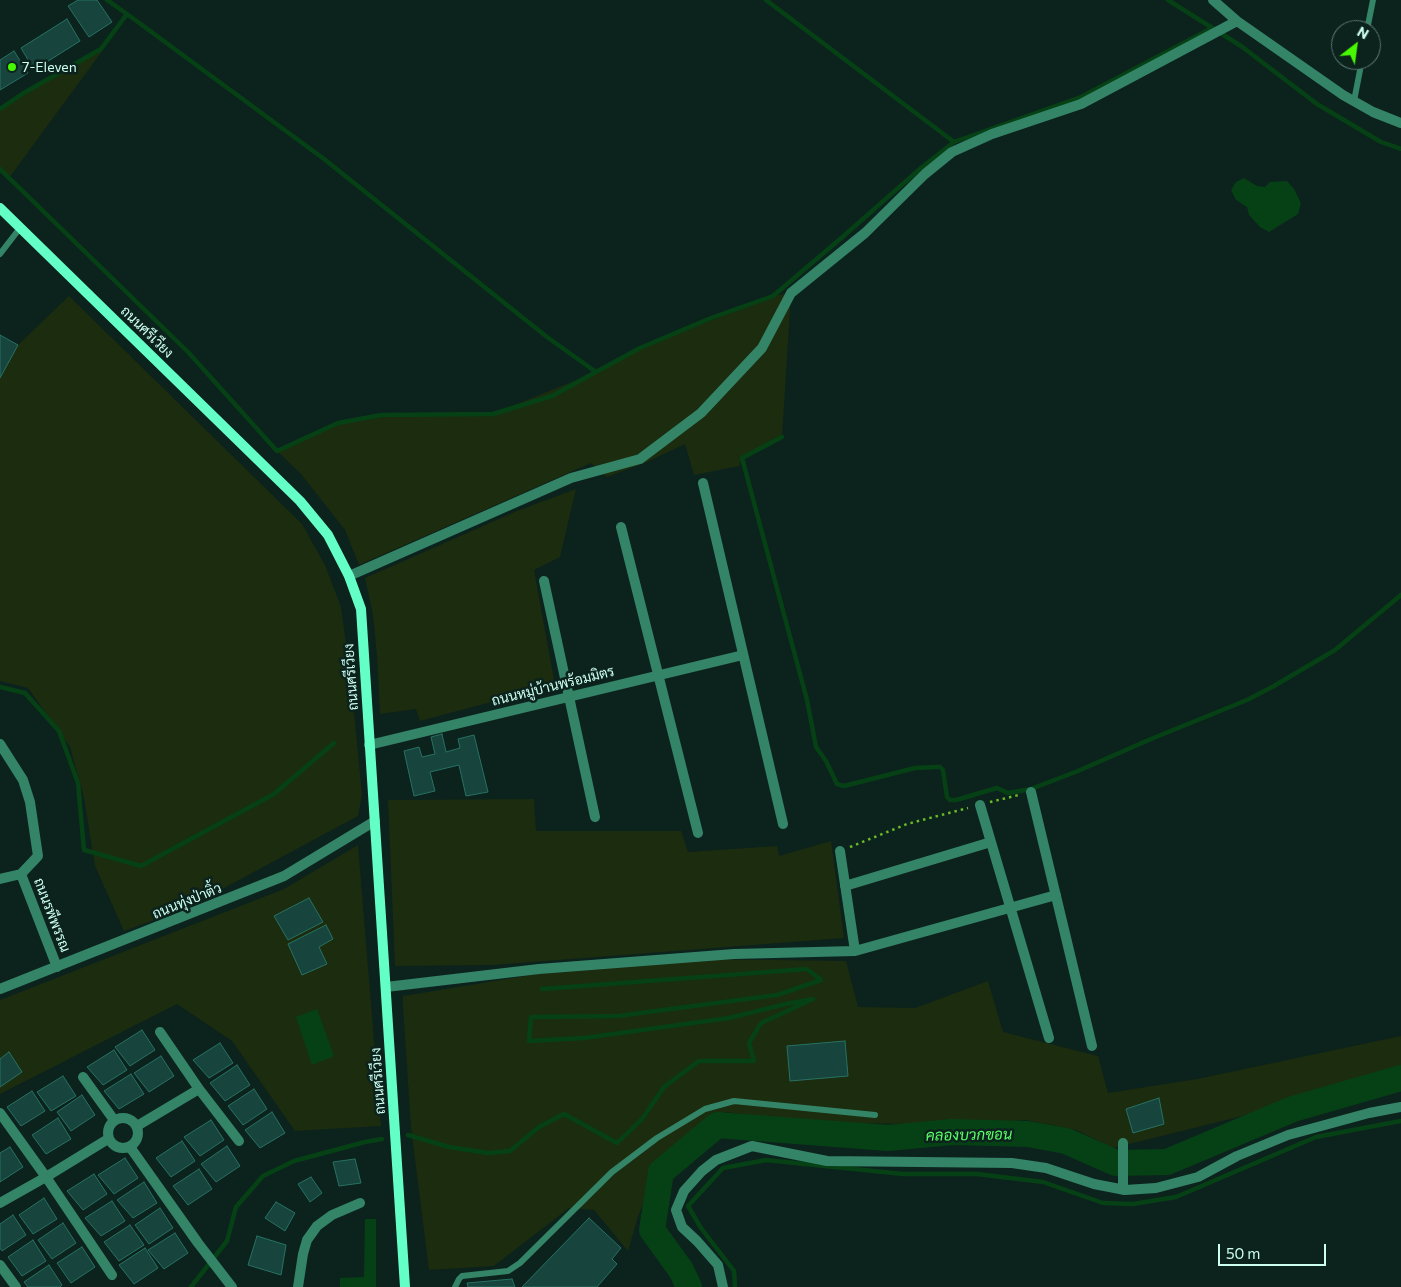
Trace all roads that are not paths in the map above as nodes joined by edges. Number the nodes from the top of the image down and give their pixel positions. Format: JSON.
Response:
{"nodes":[{"id":1,"x":1213,"y":0,"type":"edge"},
{"id":2,"x":1373,"y":0,"type":"edge"},
{"id":3,"x":1369,"y":20,"type":"edge"},
{"id":4,"x":1238,"y":21,"type":"junction"},
{"id":5,"x":1360,"y":70,"type":"edge"},
{"id":6,"x":1354,"y":101,"type":"junction"},
{"id":7,"x":1401,"y":123,"type":"edge"},
{"id":8,"x":0,"y":208,"type":"edge"},
{"id":9,"x":20,"y":228,"type":"junction"},
{"id":10,"x":0,"y":254,"type":"edge"},
{"id":11,"x":703,"y":483,"type":"dead end"},
{"id":12,"x":621,"y":527,"type":"dead end"},
{"id":13,"x":349,"y":576,"type":"junction"},
{"id":14,"x":544,"y":581,"type":"dead end"},
{"id":15,"x":743,"y":654,"type":"junction"},
{"id":16,"x":658,"y":675,"type":"junction"},
{"id":17,"x":568,"y":697,"type":"junction"},
{"id":18,"x":0,"y":744,"type":"edge"},
{"id":19,"x":369,"y":745,"type":"junction"},
{"id":20,"x":1031,"y":792,"type":"road end"},
{"id":21,"x":980,"y":805,"type":"road end"},
{"id":22,"x":595,"y":817,"type":"dead end"},
{"id":23,"x":375,"y":821,"type":"junction"},
{"id":24,"x":783,"y":824,"type":"dead end"},
{"id":25,"x":698,"y":832,"type":"dead end"},
{"id":26,"x":991,"y":842,"type":"junction"},
{"id":27,"x":840,"y":851,"type":"road end"},
{"id":28,"x":22,"y":874,"type":"junction"},
{"id":29,"x":0,"y":880,"type":"edge"},
{"id":30,"x":845,"y":886,"type":"junction"},
{"id":31,"x":1056,"y":895,"type":"junction"},
{"id":32,"x":1010,"y":908,"type":"junction"},
{"id":33,"x":855,"y":950,"type":"junction"},
{"id":34,"x":57,"y":967,"type":"junction"},
{"id":35,"x":386,"y":987,"type":"junction"},
{"id":36,"x":0,"y":989,"type":"edge"},
{"id":37,"x":160,"y":1032,"type":"dead end"},
{"id":38,"x":1049,"y":1038,"type":"dead end"},
{"id":39,"x":1092,"y":1046,"type":"dead end"},
{"id":40,"x":83,"y":1077,"type":"dead end"},
{"id":41,"x":199,"y":1089,"type":"junction"},
{"id":42,"x":1401,"y":1107,"type":"edge"},
{"id":43,"x":0,"y":1113,"type":"edge"},
{"id":44,"x":875,"y":1115,"type":"dead end"},
{"id":45,"x":114,"y":1120,"type":"junction"},
{"id":46,"x":137,"y":1126,"type":"junction"},
{"id":47,"x":108,"y":1139,"type":"junction"},
{"id":48,"x":239,"y":1141,"type":"dead end"},
{"id":49,"x":1124,"y":1143,"type":"dead end"},
{"id":50,"x":130,"y":1147,"type":"junction"},
{"id":51,"x":46,"y":1178,"type":"junction"},
{"id":52,"x":1123,"y":1190,"type":"junction"},
{"id":53,"x":0,"y":1203,"type":"edge"},
{"id":54,"x":360,"y":1203,"type":"dead end"},
{"id":55,"x":0,"y":1264,"type":"edge"},
{"id":56,"x":112,"y":1275,"type":"dead end"},
{"id":57,"x":16,"y":1287,"type":"edge"},
{"id":58,"x":232,"y":1287,"type":"edge"},
{"id":59,"x":298,"y":1287,"type":"edge"},
{"id":60,"x":405,"y":1287,"type":"edge"},
{"id":61,"x":455,"y":1287,"type":"edge"},
{"id":62,"x":724,"y":1287,"type":"edge"}],
"edges":[{"from":1,"to":4,"type":"street"},
{"from":2,"to":3,"type":"lane"},
{"from":4,"to":6,"type":"street"},
{"from":4,"to":13,"type":"street"},
{"from":5,"to":6,"type":"lane"},
{"from":6,"to":7,"type":"street"},
{"from":8,"to":9,"type":"main road","name":"ถนนศรีเวียง"},
{"from":9,"to":10,"type":"lane"},
{"from":9,"to":13,"type":"main road","name":"ถนนศรีเวียง"},
{"from":11,"to":15,"type":"street"},
{"from":12,"to":16,"type":"street"},
{"from":13,"to":19,"type":"main road","name":"ถนนศรีเวียง"},
{"from":14,"to":17,"type":"street"},
{"from":15,"to":16,"type":"street","name":"ถนนหมู่บ้านพร้อมมิตร"},
{"from":15,"to":24,"type":"street"},
{"from":16,"to":17,"type":"street","name":"ถนนหมู่บ้านพร้อมมิตร"},
{"from":16,"to":25,"type":"street"},
{"from":17,"to":19,"type":"street","name":"ถนนหมู่บ้านพร้อมมิตร"},
{"from":17,"to":22,"type":"street"},
{"from":18,"to":28,"type":"street","name":"ถนนรพีพรรณ"},
{"from":19,"to":23,"type":"main road","name":"ถนนศรีเวียง"},
{"from":20,"to":31,"type":"street"},
{"from":21,"to":26,"type":"street"},
{"from":23,"to":34,"type":"street","name":"ถนนทุ่งป่าติ้ว"},
{"from":23,"to":35,"type":"main road","name":"ถนนศรีเวียง"},
{"from":26,"to":30,"type":"street"},
{"from":26,"to":32,"type":"street"},
{"from":27,"to":30,"type":"street"},
{"from":28,"to":29,"type":"street","name":"ถนนรพีพรรณ"},
{"from":28,"to":34,"type":"street","name":"ถนนรพีพรรณ"},
{"from":30,"to":33,"type":"street"},
{"from":31,"to":32,"type":"street"},
{"from":31,"to":39,"type":"street"},
{"from":32,"to":33,"type":"street"},
{"from":32,"to":38,"type":"street"},
{"from":33,"to":35,"type":"street"},
{"from":34,"to":36,"type":"street","name":"ถนนทุ่งป่าติ้ว"},
{"from":35,"to":60,"type":"main road","name":"ถนนศรีเวียง"},
{"from":37,"to":41,"type":"street"},
{"from":40,"to":45,"type":"street"},
{"from":41,"to":46,"type":"street"},
{"from":41,"to":48,"type":"street"},
{"from":42,"to":52,"type":"street"},
{"from":43,"to":51,"type":"street"},
{"from":44,"to":61,"type":"lane"},
{"from":45,"to":46,"type":"street"},
{"from":45,"to":47,"type":"street"},
{"from":46,"to":50,"type":"street"},
{"from":47,"to":50,"type":"street"},
{"from":47,"to":51,"type":"street"},
{"from":49,"to":52,"type":"street"},
{"from":50,"to":58,"type":"street"},
{"from":51,"to":53,"type":"street"},
{"from":51,"to":56,"type":"street"},
{"from":52,"to":62,"type":"street"},
{"from":54,"to":59,"type":"street"},
{"from":55,"to":57,"type":"street"}]}
